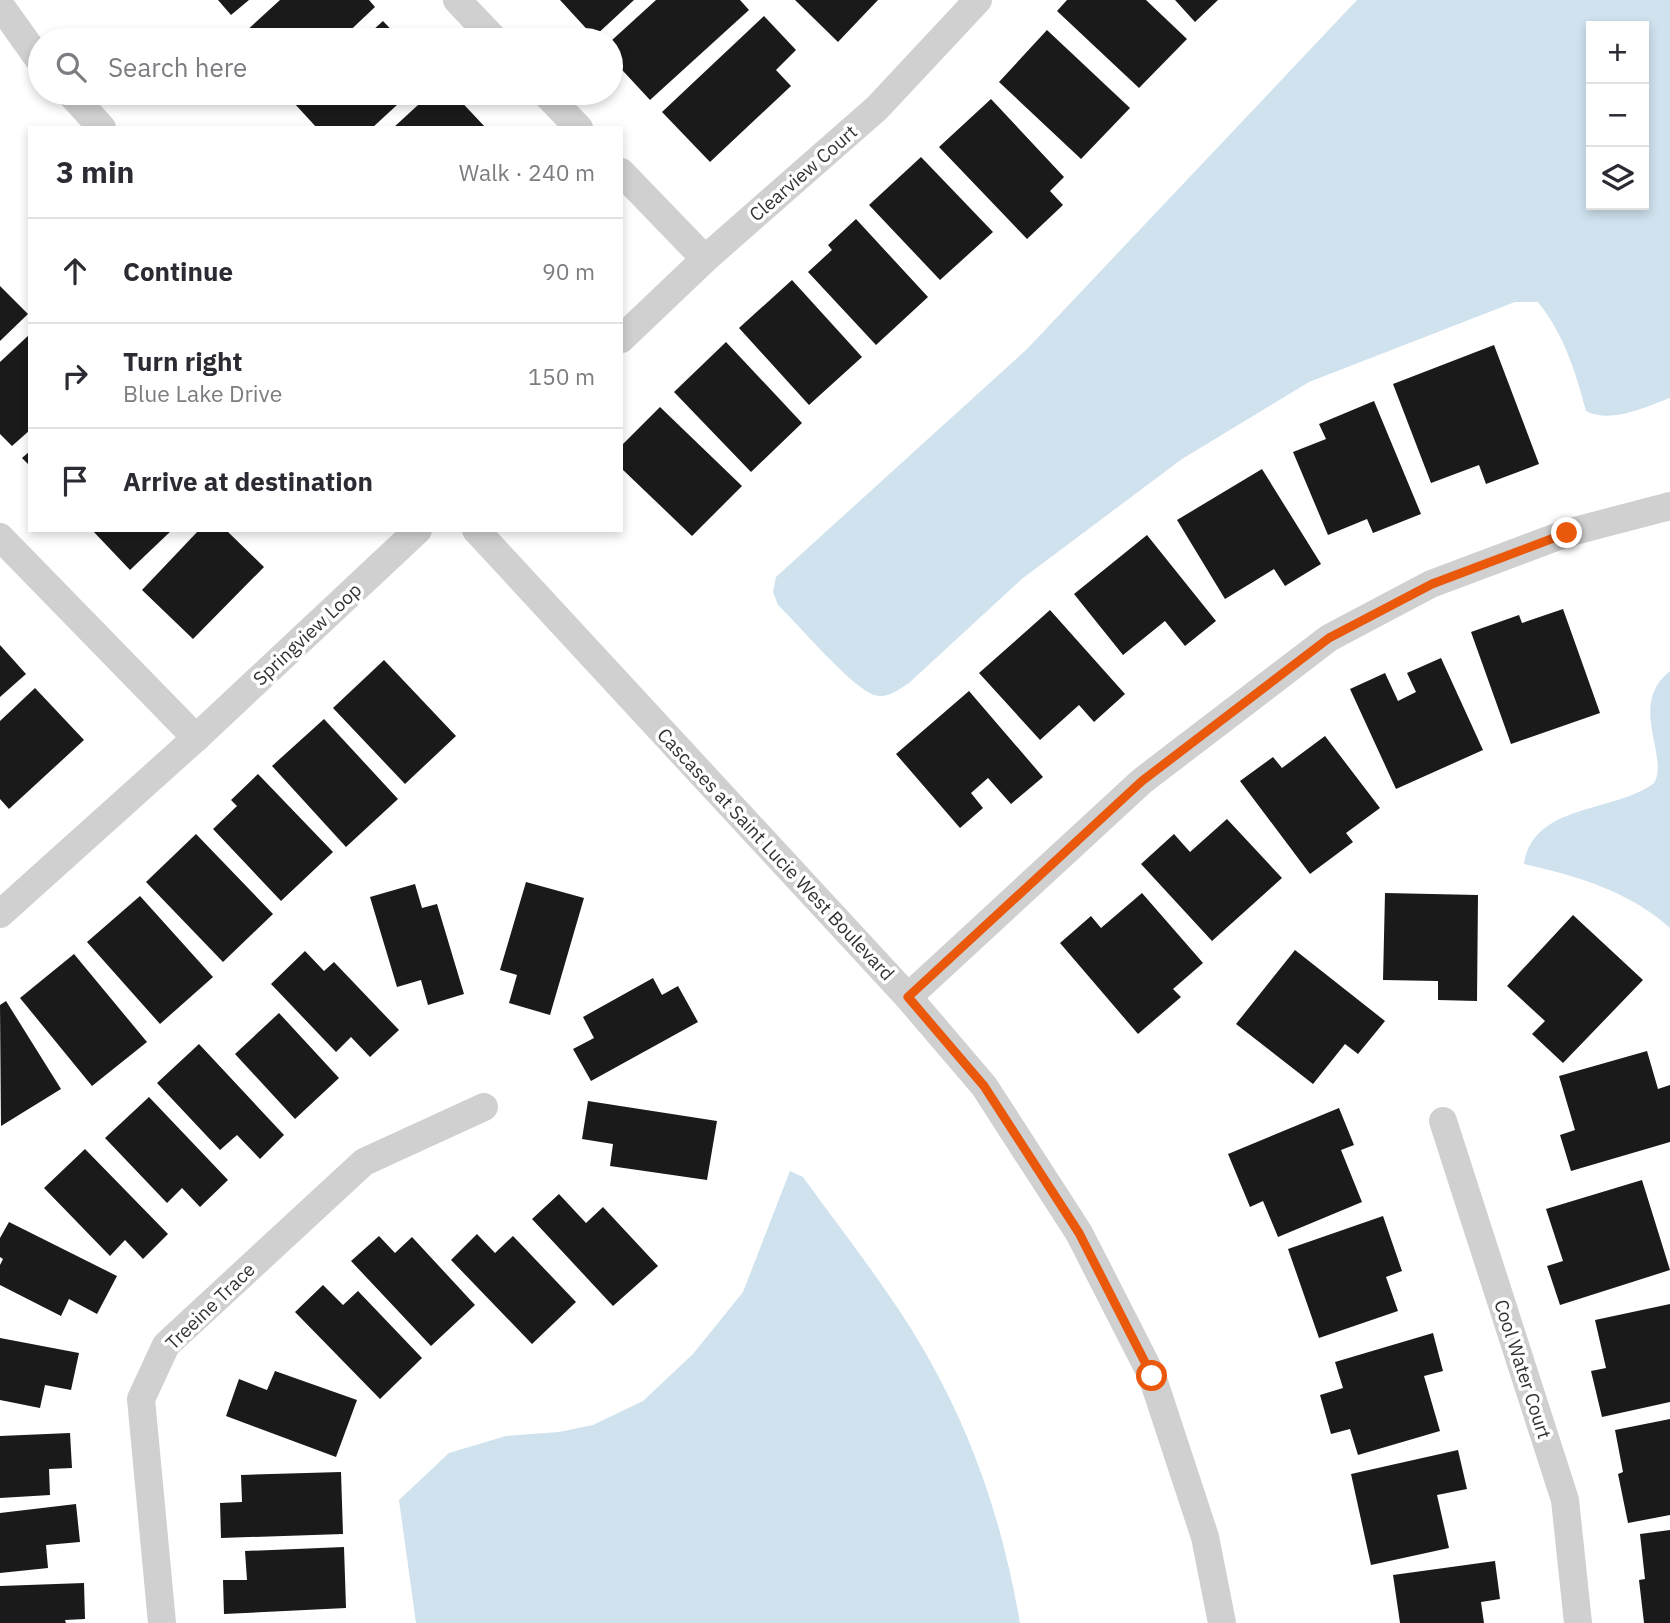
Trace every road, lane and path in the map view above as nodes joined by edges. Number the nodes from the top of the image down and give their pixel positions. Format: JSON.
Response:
{"nodes":[{"id":1,"x":457,"y":0,"type":"edge"},
{"id":2,"x":978,"y":0,"type":"edge"},
{"id":3,"x":0,"y":5,"type":"edge"},
{"id":4,"x":484,"y":28,"type":"edge"},
{"id":5,"x":28,"y":44,"type":"edge"},
{"id":6,"x":80,"y":105,"type":"edge"},
{"id":7,"x":557,"y":105,"type":"edge"},
{"id":8,"x":100,"y":126,"type":"edge"},
{"id":9,"x":577,"y":126,"type":"edge"},
{"id":10,"x":623,"y":174,"type":"edge"},
{"id":11,"x":705,"y":260,"type":"junction"},
{"id":12,"x":623,"y":337,"type":"edge"},
{"id":13,"x":1670,"y":506,"type":"edge"},
{"id":14,"x":416,"y":532,"type":"edge"},
{"id":15,"x":478,"y":532,"type":"edge"},
{"id":16,"x":0,"y":537,"type":"edge"},
{"id":17,"x":196,"y":738,"type":"junction"},
{"id":18,"x":0,"y":914,"type":"edge"},
{"id":19,"x":908,"y":997,"type":"junction"},
{"id":20,"x":484,"y":1107,"type":"dead end"},
{"id":21,"x":1443,"y":1121,"type":"dead end"},
{"id":22,"x":162,"y":1623,"type":"edge"},
{"id":23,"x":1222,"y":1623,"type":"edge"},
{"id":24,"x":1578,"y":1623,"type":"edge"}],
"edges":[{"from":1,"to":4,"type":"street"},
{"from":2,"to":11,"type":"street","name":"Clearview Court"},
{"from":3,"to":5,"type":"street"},
{"from":6,"to":8,"type":"street"},
{"from":7,"to":9,"type":"street"},
{"from":10,"to":11,"type":"street"},
{"from":11,"to":12,"type":"street","name":"Clearview Court"},
{"from":13,"to":19,"type":"street"},
{"from":14,"to":17,"type":"street","name":"Springview Loop"},
{"from":15,"to":19,"type":"street","name":"Cascases at Saint Lucie West Boulevard"},
{"from":16,"to":17,"type":"street"},
{"from":17,"to":18,"type":"street","name":"Springview Loop"},
{"from":19,"to":23,"type":"street","name":"Cascases at Saint Lucie West Boulevard"},
{"from":20,"to":22,"type":"street","name":"Treeine Trace"},
{"from":21,"to":24,"type":"street","name":"Cool Water Court"}]}
